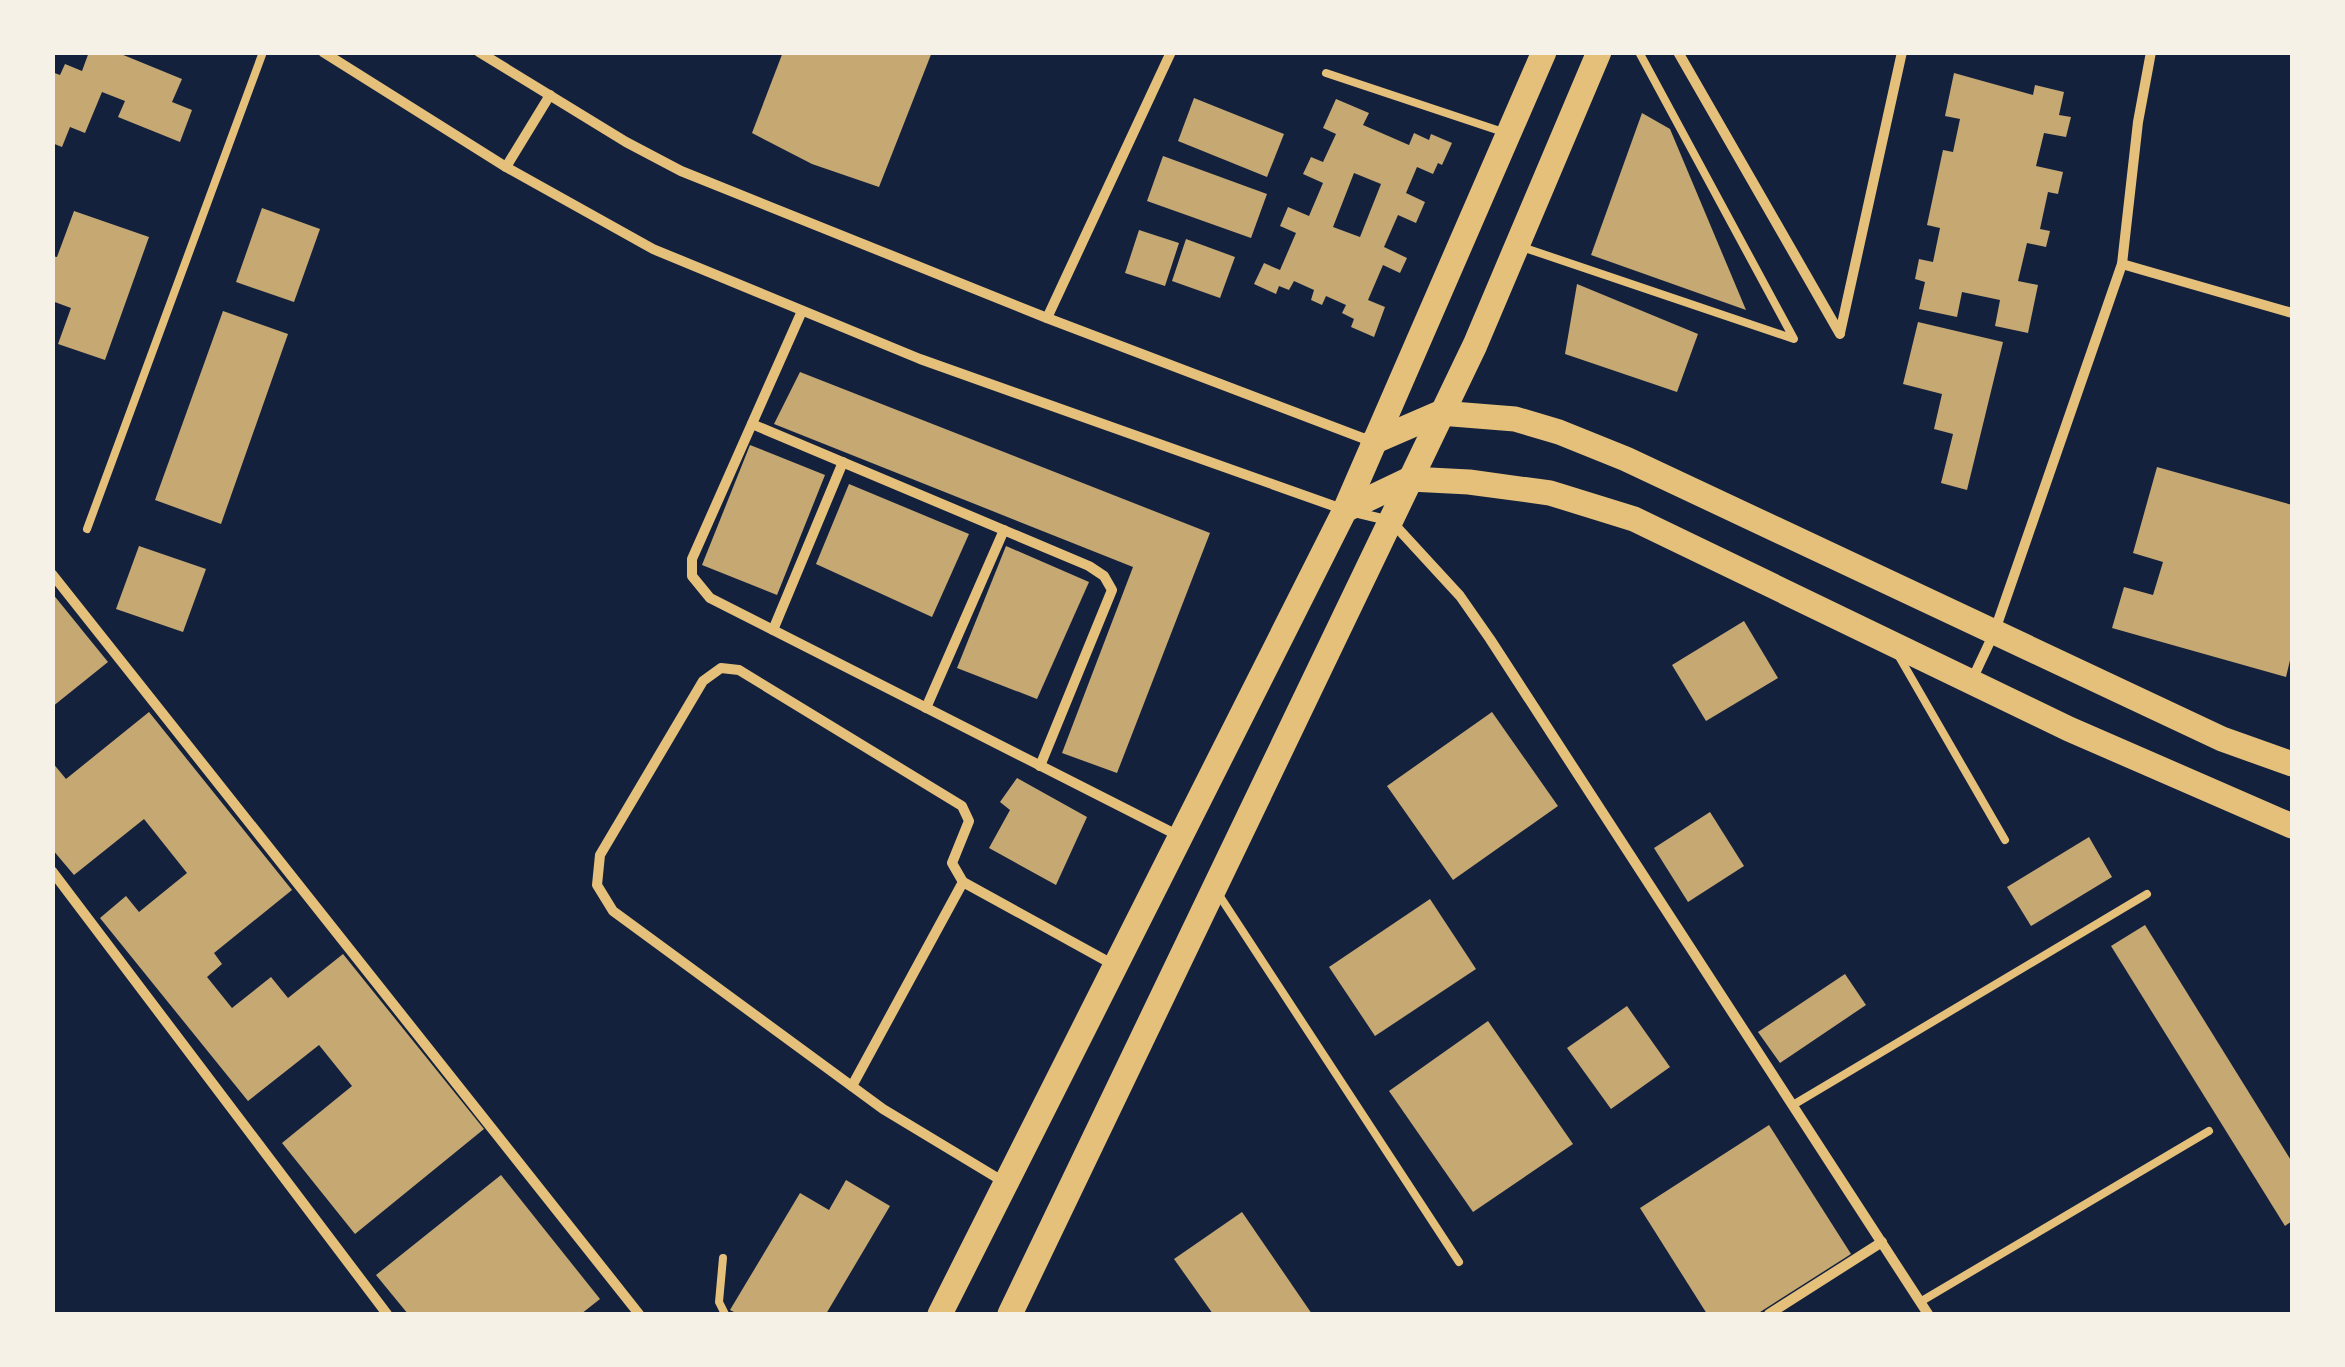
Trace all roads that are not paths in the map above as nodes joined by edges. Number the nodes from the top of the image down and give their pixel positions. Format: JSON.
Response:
{"nodes":[{"id":1,"x":263,"y":52,"type":"edge"},
{"id":2,"x":323,"y":52,"type":"edge"},
{"id":3,"x":479,"y":52,"type":"edge"},
{"id":4,"x":1171,"y":52,"type":"edge"},
{"id":5,"x":1544,"y":52,"type":"edge"},
{"id":6,"x":1599,"y":52,"type":"edge"},
{"id":7,"x":1639,"y":52,"type":"edge"},
{"id":8,"x":1678,"y":52,"type":"edge"},
{"id":9,"x":1902,"y":52,"type":"edge"},
{"id":10,"x":2151,"y":52,"type":"edge"},
{"id":11,"x":1326,"y":73,"type":"dead end"},
{"id":12,"x":550,"y":96,"type":"junction"},
{"id":13,"x":1508,"y":133,"type":"junction"},
{"id":14,"x":506,"y":168,"type":"junction"},
{"id":15,"x":1517,"y":245,"type":"junction"},
{"id":16,"x":2122,"y":264,"type":"junction"},
{"id":17,"x":802,"y":311,"type":"junction"},
{"id":18,"x":2292,"y":313,"type":"edge"},
{"id":19,"x":1046,"y":318,"type":"junction"},
{"id":20,"x":1440,"y":413,"type":"junction"},
{"id":21,"x":752,"y":424,"type":"junction"},
{"id":22,"x":1373,"y":442,"type":"junction"},
{"id":23,"x":843,"y":462,"type":"junction"},
{"id":24,"x":1410,"y":479,"type":"junction"},
{"id":25,"x":1344,"y":510,"type":"junction"},
{"id":26,"x":1391,"y":521,"type":"junction"},
{"id":27,"x":87,"y":529,"type":"dead end"},
{"id":28,"x":1004,"y":530,"type":"junction"},
{"id":29,"x":52,"y":574,"type":"edge"},
{"id":30,"x":773,"y":630,"type":"junction"},
{"id":31,"x":1994,"y":633,"type":"junction"},
{"id":32,"x":1892,"y":645,"type":"junction"},
{"id":33,"x":1971,"y":682,"type":"junction"},
{"id":34,"x":926,"y":708,"type":"junction"},
{"id":35,"x":2292,"y":764,"type":"edge"},
{"id":36,"x":1040,"y":766,"type":"junction"},
{"id":37,"x":2292,"y":826,"type":"edge"},
{"id":38,"x":1180,"y":836,"type":"junction"},
{"id":39,"x":2006,"y":840,"type":"dead end"},
{"id":40,"x":52,"y":871,"type":"edge"},
{"id":41,"x":964,"y":882,"type":"junction"},
{"id":42,"x":1214,"y":888,"type":"junction"},
{"id":43,"x":2147,"y":894,"type":"dead end"},
{"id":44,"x":1115,"y":965,"type":"junction"},
{"id":45,"x":852,"y":1086,"type":"junction"},
{"id":46,"x":1793,"y":1106,"type":"junction"},
{"id":47,"x":2209,"y":1130,"type":"dead end"},
{"id":48,"x":1005,"y":1182,"type":"junction"},
{"id":49,"x":1882,"y":1242,"type":"junction"},
{"id":50,"x":723,"y":1258,"type":"dead end"},
{"id":51,"x":1459,"y":1262,"type":"dead end"},
{"id":52,"x":1920,"y":1302,"type":"junction"},
{"id":53,"x":388,"y":1314,"type":"edge"},
{"id":54,"x":639,"y":1314,"type":"edge"},
{"id":55,"x":725,"y":1314,"type":"edge"},
{"id":56,"x":940,"y":1314,"type":"edge"},
{"id":57,"x":1010,"y":1314,"type":"edge"},
{"id":58,"x":1769,"y":1314,"type":"edge"},
{"id":59,"x":1928,"y":1314,"type":"edge"}],
"edges":[{"from":1,"to":27,"type":"lane"},
{"from":2,"to":14,"type":"street"},
{"from":3,"to":12,"type":"street"},
{"from":4,"to":19,"type":"street"},
{"from":5,"to":13,"type":"main road"},
{"from":6,"to":15,"type":"main road"},
{"from":7,"to":15,"type":"lane"},
{"from":8,"to":9,"type":"street"},
{"from":10,"to":16,"type":"street"},
{"from":11,"to":13,"type":"lane"},
{"from":12,"to":14,"type":"street"},
{"from":12,"to":19,"type":"street"},
{"from":13,"to":22,"type":"main road"},
{"from":14,"to":17,"type":"street"},
{"from":15,"to":20,"type":"main road"},
{"from":16,"to":18,"type":"street"},
{"from":16,"to":31,"type":"street"},
{"from":17,"to":21,"type":"street"},
{"from":17,"to":25,"type":"street"},
{"from":19,"to":22,"type":"street"},
{"from":20,"to":22,"type":"main road"},
{"from":20,"to":24,"type":"main road"},
{"from":20,"to":31,"type":"main road"},
{"from":21,"to":23,"type":"street"},
{"from":21,"to":30,"type":"street"},
{"from":22,"to":25,"type":"main road"},
{"from":23,"to":28,"type":"street"},
{"from":23,"to":30,"type":"street"},
{"from":24,"to":25,"type":"main road"},
{"from":24,"to":26,"type":"main road"},
{"from":24,"to":32,"type":"main road"},
{"from":25,"to":26,"type":"street"},
{"from":25,"to":38,"type":"main road"},
{"from":26,"to":42,"type":"main road"},
{"from":26,"to":46,"type":"street"},
{"from":28,"to":34,"type":"street"},
{"from":28,"to":36,"type":"street"},
{"from":29,"to":54,"type":"street"},
{"from":30,"to":34,"type":"street"},
{"from":31,"to":33,"type":"street"},
{"from":31,"to":35,"type":"main road"},
{"from":32,"to":33,"type":"main road"},
{"from":32,"to":39,"type":"lane"},
{"from":33,"to":37,"type":"main road"},
{"from":34,"to":36,"type":"street"},
{"from":36,"to":38,"type":"street"},
{"from":38,"to":44,"type":"main road"},
{"from":40,"to":53,"type":"street"},
{"from":41,"to":44,"type":"street"},
{"from":41,"to":45,"type":"street"},
{"from":41,"to":45,"type":"street"},
{"from":42,"to":51,"type":"lane"},
{"from":42,"to":57,"type":"main road"},
{"from":43,"to":46,"type":"lane"},
{"from":44,"to":48,"type":"main road"},
{"from":45,"to":48,"type":"street"},
{"from":46,"to":49,"type":"street"},
{"from":47,"to":52,"type":"lane"},
{"from":48,"to":56,"type":"main road"},
{"from":49,"to":52,"type":"street"},
{"from":49,"to":58,"type":"street"},
{"from":50,"to":55,"type":"lane"},
{"from":52,"to":59,"type":"street"}]}
